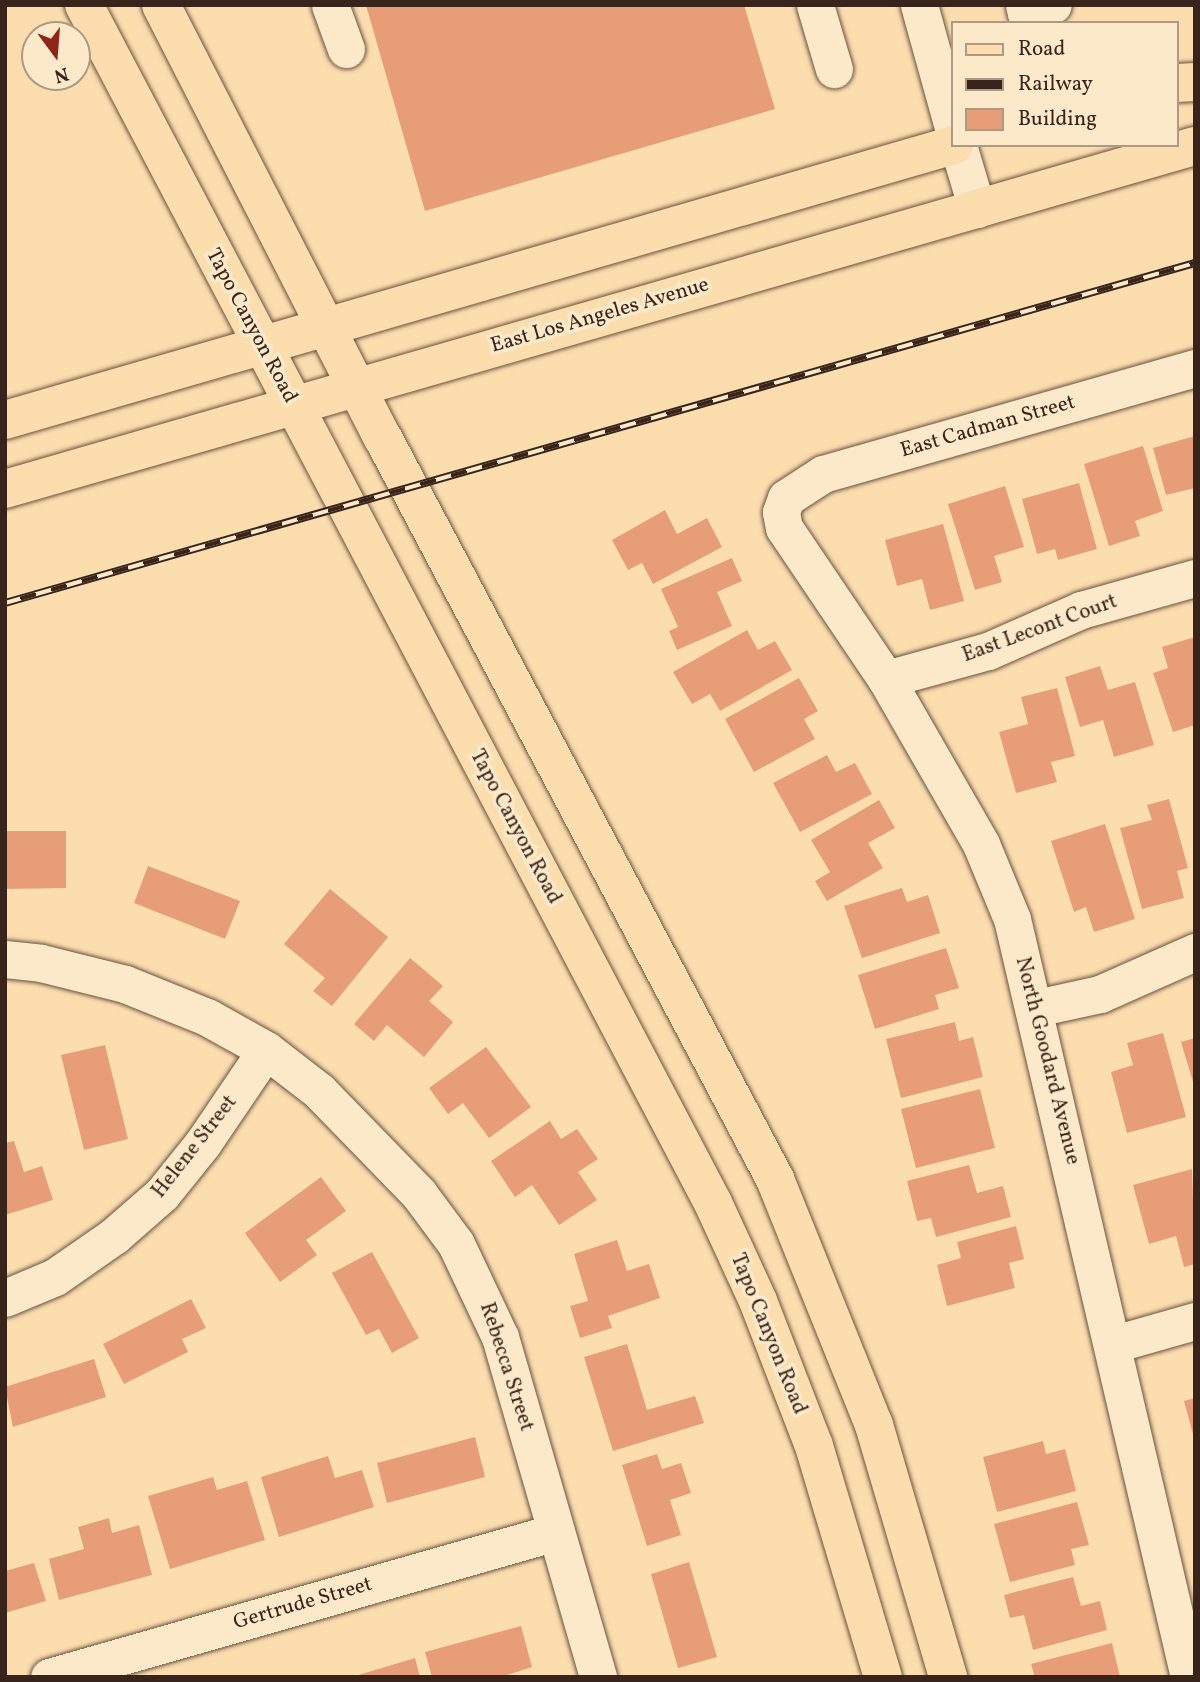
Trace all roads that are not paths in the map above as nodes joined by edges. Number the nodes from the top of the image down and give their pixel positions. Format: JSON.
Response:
{"nodes":[{"id":1,"x":84,"y":5,"type":"edge"},
{"id":2,"x":161,"y":5,"type":"edge"},
{"id":3,"x":330,"y":5,"type":"edge"},
{"id":4,"x":815,"y":5,"type":"edge"},
{"id":5,"x":919,"y":5,"type":"edge"},
{"id":6,"x":1024,"y":5,"type":"edge"},
{"id":7,"x":1053,"y":5,"type":"edge"},
{"id":8,"x":346,"y":49,"type":"dead end"},
{"id":9,"x":834,"y":69,"type":"dead end"},
{"id":10,"x":951,"y":121,"type":"edge"},
{"id":11,"x":951,"y":146,"type":"edge"},
{"id":12,"x":1195,"y":146,"type":"edge"},
{"id":13,"x":957,"y":147,"type":"edge"},
{"id":14,"x":977,"y":209,"type":"junction"},
{"id":15,"x":326,"y":324,"type":"junction"},
{"id":16,"x":258,"y":344,"type":"junction"},
{"id":17,"x":1195,"y":368,"type":"edge"},
{"id":18,"x":357,"y":387,"type":"junction"},
{"id":19,"x":293,"y":406,"type":"junction"},
{"id":20,"x":5,"y":420,"type":"edge"},
{"id":21,"x":5,"y":489,"type":"edge"},
{"id":22,"x":786,"y":498,"type":"joint"},
{"id":23,"x":1195,"y":578,"type":"edge"},
{"id":24,"x":886,"y":679,"type":"junction"},
{"id":25,"x":1195,"y":952,"type":"edge"},
{"id":26,"x":5,"y":959,"type":"edge"},
{"id":27,"x":1036,"y":1008,"type":"junction"},
{"id":28,"x":266,"y":1050,"type":"junction"},
{"id":29,"x":5,"y":1298,"type":"edge"},
{"id":30,"x":1195,"y":1321,"type":"edge"},
{"id":31,"x":1114,"y":1344,"type":"junction"},
{"id":32,"x":556,"y":1532,"type":"junction"},
{"id":33,"x":49,"y":1677,"type":"edge"},
{"id":34,"x":597,"y":1677,"type":"edge"},
{"id":35,"x":883,"y":1677,"type":"edge"},
{"id":36,"x":948,"y":1677,"type":"edge"},
{"id":37,"x":1189,"y":1677,"type":"edge"}],
"edges":[{"from":1,"to":16,"type":"main road","name":"Tapo Canyon Road"},
{"from":2,"to":15,"type":"main road"},
{"from":3,"to":8,"type":"street"},
{"from":4,"to":9,"type":"street"},
{"from":5,"to":10,"type":"street"},
{"from":6,"to":7,"type":"street"},
{"from":11,"to":15,"type":"main road"},
{"from":12,"to":14,"type":"main road","name":"East Los Angeles Avenue"},
{"from":13,"to":14,"type":"street"},
{"from":14,"to":18,"type":"main road","name":"East Los Angeles Avenue"},
{"from":15,"to":16,"type":"main road"},
{"from":15,"to":18,"type":"main road"},
{"from":16,"to":19,"type":"main road","name":"Tapo Canyon Road"},
{"from":16,"to":20,"type":"main road"},
{"from":17,"to":22,"type":"street","name":"East Cadman Street"},
{"from":18,"to":19,"type":"main road","name":"East Los Angeles Avenue"},
{"from":18,"to":36,"type":"main road"},
{"from":19,"to":21,"type":"main road","name":"East Los Angeles Avenue"},
{"from":19,"to":35,"type":"main road","name":"Tapo Canyon Road"},
{"from":22,"to":24,"type":"street","name":"North Goodard Avenue"},
{"from":23,"to":24,"type":"street","name":"East Lecont Court"},
{"from":24,"to":27,"type":"street","name":"North Goodard Avenue"},
{"from":25,"to":27,"type":"street"},
{"from":26,"to":28,"type":"street","name":"Rebecca Street"},
{"from":27,"to":31,"type":"street","name":"North Goodard Avenue"},
{"from":28,"to":29,"type":"street","name":"Helene Street"},
{"from":28,"to":32,"type":"street","name":"Rebecca Street"},
{"from":30,"to":31,"type":"street"},
{"from":31,"to":37,"type":"street","name":"North Goodard Avenue"},
{"from":32,"to":33,"type":"street","name":"Gertrude Street"},
{"from":32,"to":34,"type":"street","name":"Rebecca Street"}]}
